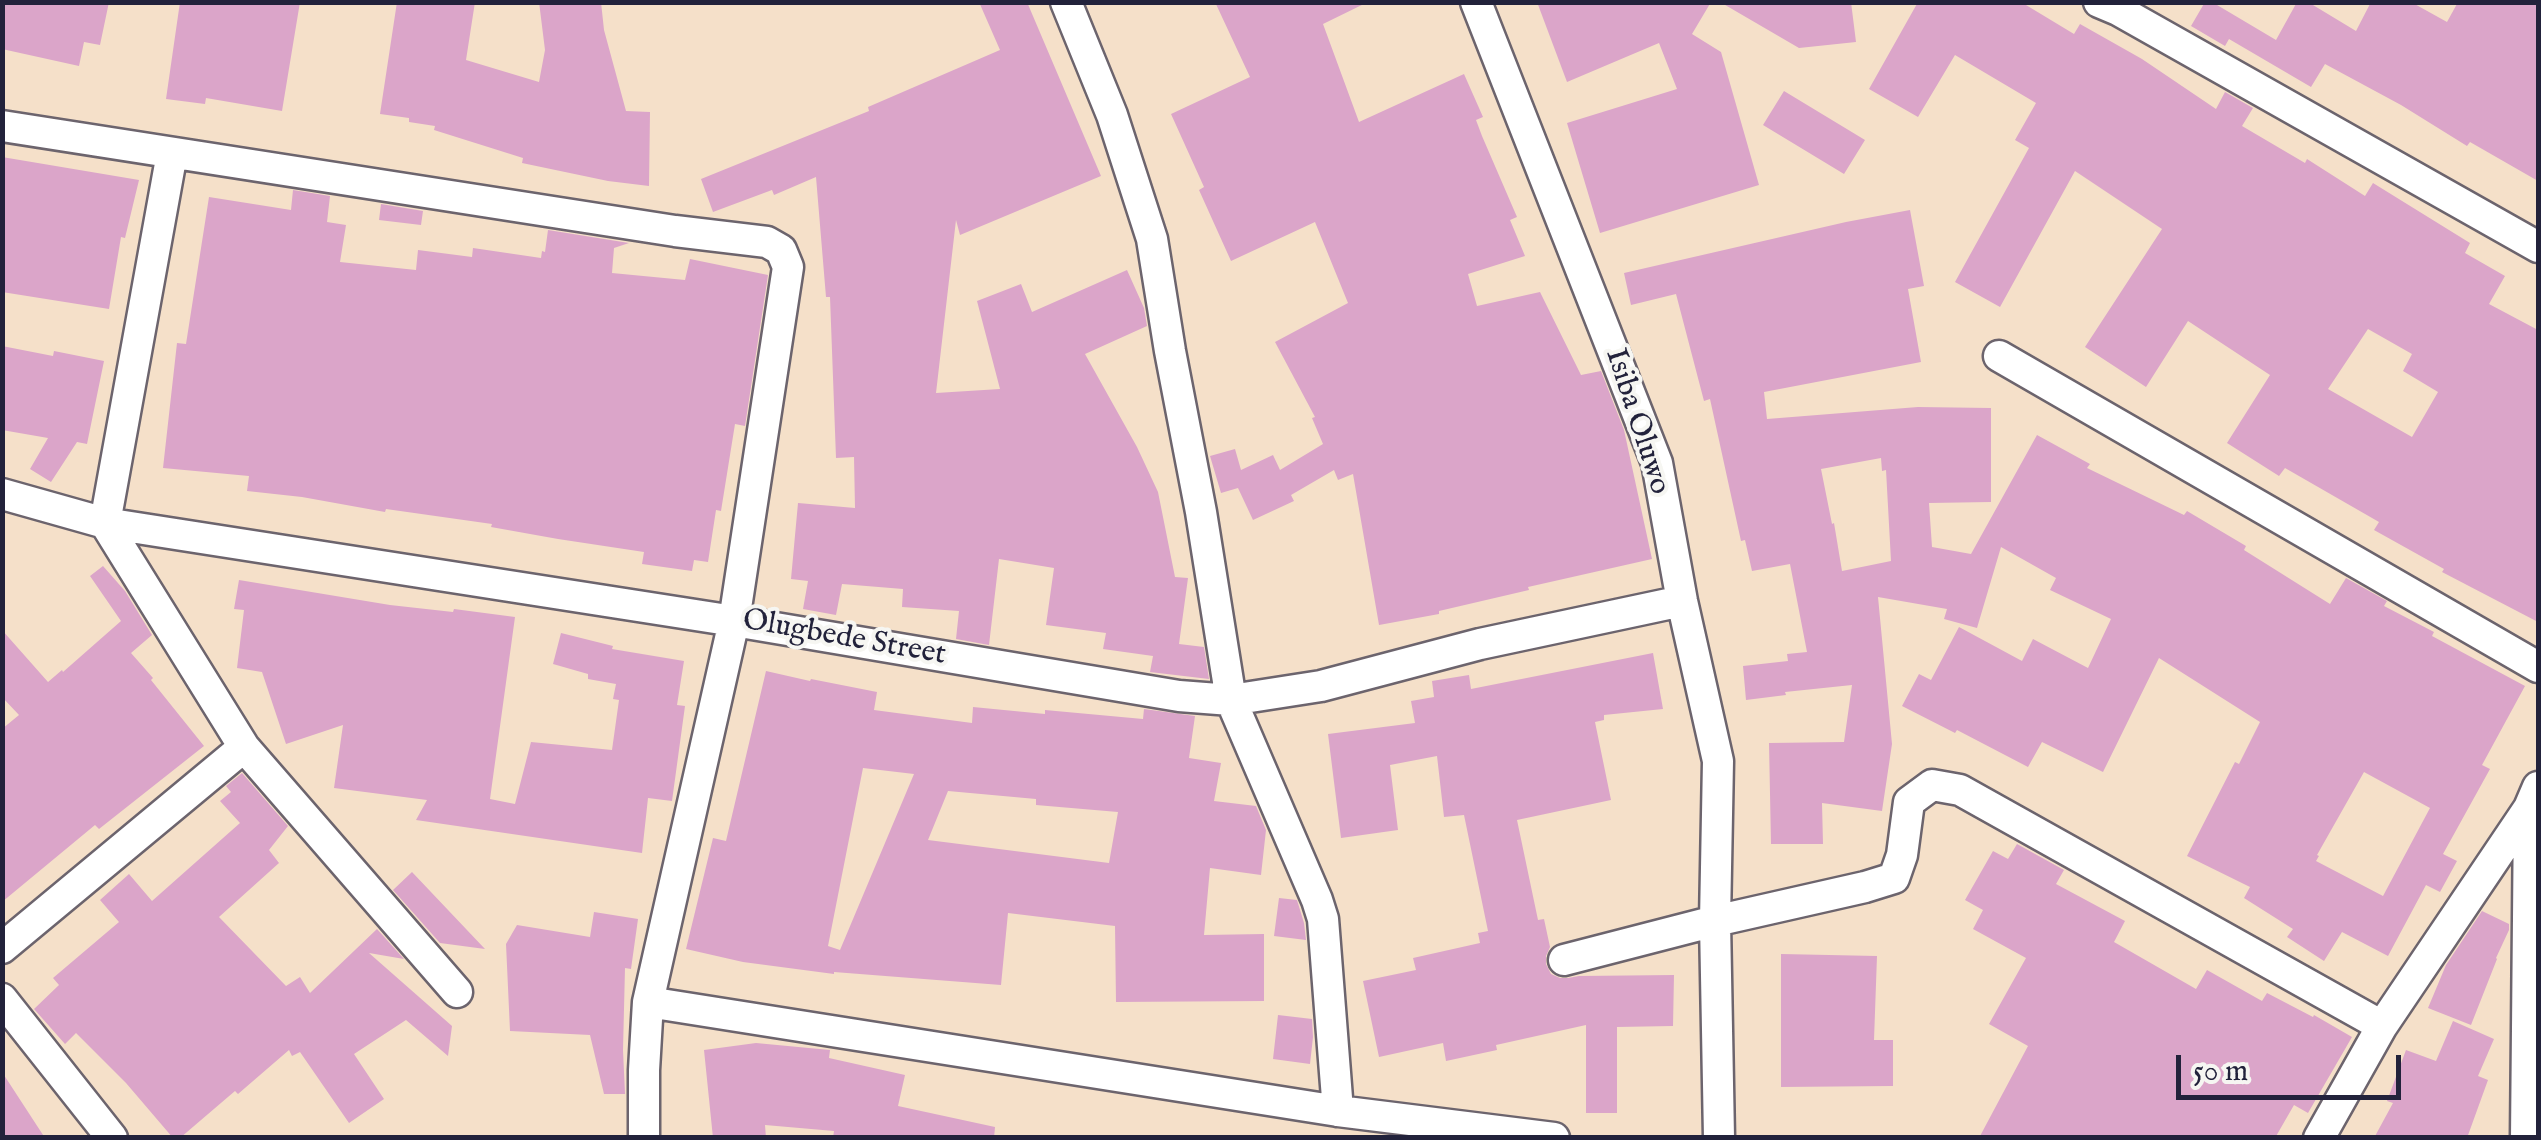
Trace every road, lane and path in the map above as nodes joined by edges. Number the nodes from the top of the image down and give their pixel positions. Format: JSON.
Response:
{"nodes":[{"id":1,"x":1066,"y":2,"type":"edge"},
{"id":2,"x":1476,"y":2,"type":"edge"},
{"id":3,"x":2099,"y":2,"type":"edge"},
{"id":4,"x":2,"y":126,"type":"edge"},
{"id":5,"x":172,"y":152,"type":"junction"},
{"id":6,"x":2538,"y":247,"type":"edge"},
{"id":7,"x":1999,"y":356,"type":"dead end"},
{"id":8,"x":2,"y":494,"type":"edge"},
{"id":9,"x":105,"y":523,"type":"junction"},
{"id":10,"x":1682,"y":601,"type":"junction"},
{"id":11,"x":734,"y":621,"type":"junction"},
{"id":12,"x":2538,"y":667,"type":"edge"},
{"id":13,"x":1231,"y":700,"type":"junction"},
{"id":14,"x":244,"y":747,"type":"junction"},
{"id":15,"x":2534,"y":797,"type":"edge"},
{"id":16,"x":1715,"y":921,"type":"junction"},
{"id":17,"x":2,"y":948,"type":"edge"},
{"id":18,"x":1564,"y":960,"type":"dead end"},
{"id":19,"x":456,"y":992,"type":"dead end"},
{"id":20,"x":2,"y":998,"type":"edge"},
{"id":21,"x":648,"y":1002,"type":"junction"},
{"id":22,"x":2382,"y":1026,"type":"junction"},
{"id":23,"x":1338,"y":1111,"type":"junction"},
{"id":24,"x":112,"y":1138,"type":"edge"},
{"id":25,"x":644,"y":1138,"type":"edge"},
{"id":26,"x":1554,"y":1138,"type":"edge"},
{"id":27,"x":1719,"y":1138,"type":"edge"},
{"id":28,"x":2320,"y":1138,"type":"edge"},
{"id":29,"x":2526,"y":1138,"type":"edge"}],
"edges":[{"from":1,"to":13,"type":"street"},
{"from":2,"to":10,"type":"street","name":"Isiba Oluwo"},
{"from":3,"to":6,"type":"street"},
{"from":4,"to":5,"type":"street"},
{"from":5,"to":9,"type":"street"},
{"from":5,"to":11,"type":"street"},
{"from":7,"to":12,"type":"street"},
{"from":8,"to":9,"type":"street","name":"Olugbede Street"},
{"from":9,"to":11,"type":"street","name":"Olugbede Street"},
{"from":9,"to":14,"type":"street"},
{"from":10,"to":13,"type":"street","name":"Olugbede Street"},
{"from":10,"to":16,"type":"street","name":"Isiba Oluwo"},
{"from":11,"to":13,"type":"street","name":"Olugbede Street"},
{"from":11,"to":21,"type":"street"},
{"from":13,"to":23,"type":"street"},
{"from":14,"to":17,"type":"street"},
{"from":14,"to":19,"type":"street"},
{"from":15,"to":22,"type":"street"},
{"from":15,"to":29,"type":"street"},
{"from":16,"to":18,"type":"street"},
{"from":16,"to":22,"type":"street"},
{"from":16,"to":27,"type":"street","name":"Isiba Oluwo"},
{"from":20,"to":24,"type":"street"},
{"from":21,"to":23,"type":"street"},
{"from":21,"to":25,"type":"street"},
{"from":22,"to":28,"type":"street"},
{"from":23,"to":26,"type":"street"}]}
